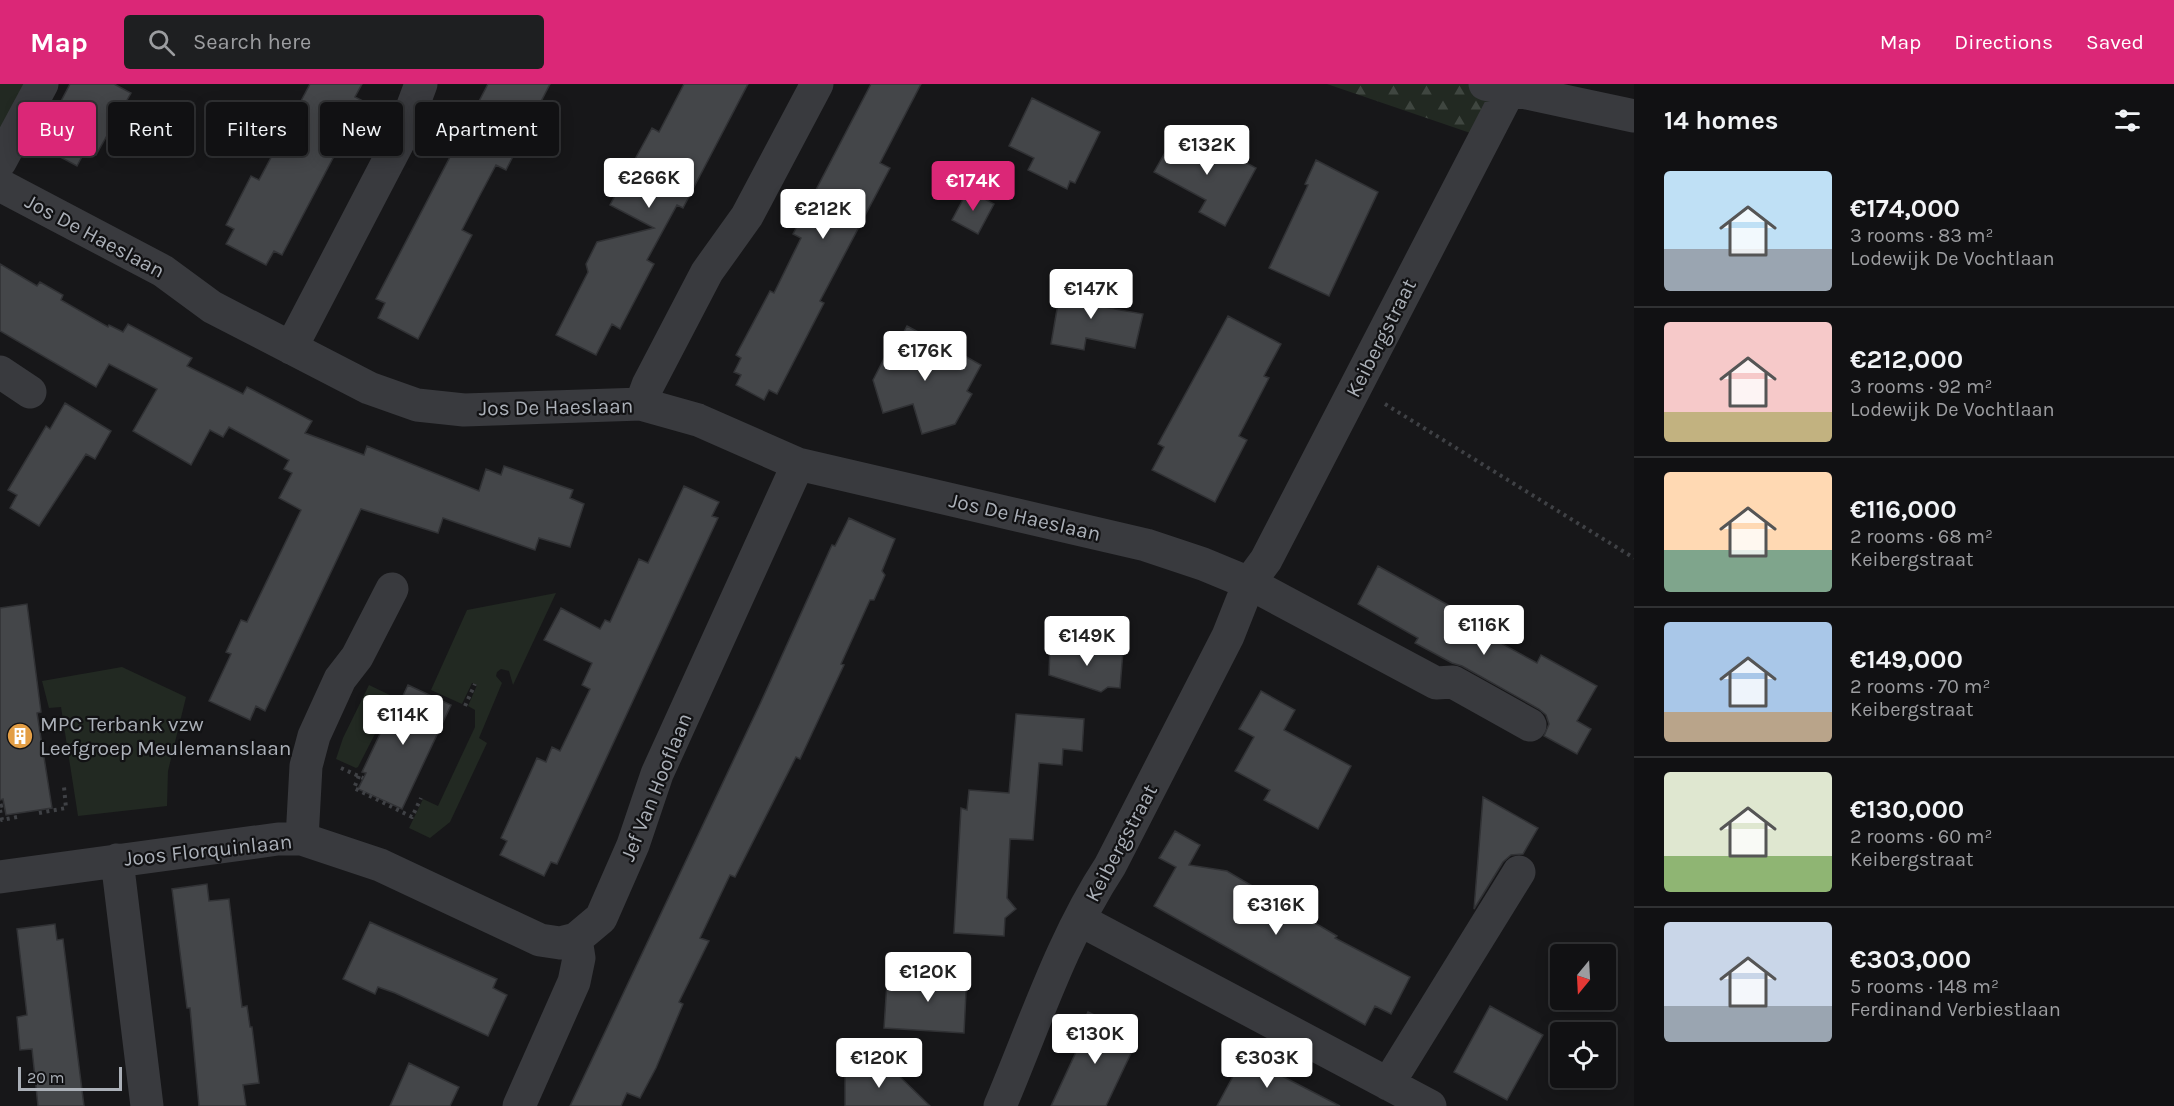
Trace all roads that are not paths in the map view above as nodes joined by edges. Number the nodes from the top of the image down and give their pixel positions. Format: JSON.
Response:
{"nodes":[{"id":1,"x":42,"y":84,"type":"edge"},
{"id":2,"x":421,"y":84,"type":"edge"},
{"id":3,"x":816,"y":84,"type":"edge"},
{"id":4,"x":1497,"y":87,"type":"edge"},
{"id":5,"x":1634,"y":116,"type":"edge"},
{"id":6,"x":0,"y":162,"type":"edge"},
{"id":7,"x":0,"y":185,"type":"edge"},
{"id":8,"x":291,"y":348,"type":"junction"},
{"id":9,"x":0,"y":372,"type":"edge"},
{"id":10,"x":30,"y":392,"type":"dead end"},
{"id":11,"x":641,"y":404,"type":"junction"},
{"id":12,"x":798,"y":464,"type":"junction"},
{"id":13,"x":1249,"y":583,"type":"junction"},
{"id":14,"x":392,"y":589,"type":"dead end"},
{"id":15,"x":1530,"y":725,"type":"dead end"},
{"id":16,"x":302,"y":839,"type":"junction"},
{"id":17,"x":117,"y":860,"type":"junction"},
{"id":18,"x":1519,"y":872,"type":"dead end"},
{"id":19,"x":0,"y":877,"type":"edge"},
{"id":20,"x":1080,"y":920,"type":"junction"},
{"id":21,"x":576,"y":939,"type":"junction"},
{"id":22,"x":1388,"y":1084,"type":"junction"},
{"id":23,"x":147,"y":1106,"type":"edge"},
{"id":24,"x":519,"y":1106,"type":"edge"},
{"id":25,"x":1000,"y":1106,"type":"edge"},
{"id":26,"x":1430,"y":1106,"type":"edge"}],
"edges":[{"from":1,"to":6,"type":"street"},
{"from":2,"to":8,"type":"street"},
{"from":3,"to":11,"type":"street"},
{"from":4,"to":5,"type":"street"},
{"from":4,"to":13,"type":"street","name":"Keibergstraat"},
{"from":7,"to":8,"type":"street","name":"Jos De Haeslaan"},
{"from":8,"to":11,"type":"street","name":"Jos De Haeslaan"},
{"from":9,"to":10,"type":"street"},
{"from":11,"to":12,"type":"street","name":"Jos De Haeslaan"},
{"from":12,"to":13,"type":"street","name":"Jos De Haeslaan"},
{"from":12,"to":21,"type":"street","name":"Jef Van Hooflaan"},
{"from":13,"to":15,"type":"street"},
{"from":13,"to":20,"type":"street","name":"Keibergstraat"},
{"from":14,"to":16,"type":"street"},
{"from":16,"to":17,"type":"street","name":"Joos Florquinlaan"},
{"from":16,"to":21,"type":"street","name":"Joos Florquinlaan"},
{"from":17,"to":19,"type":"street","name":"Joos Florquinlaan"},
{"from":17,"to":23,"type":"street"},
{"from":18,"to":22,"type":"street"},
{"from":20,"to":22,"type":"street"},
{"from":20,"to":25,"type":"street","name":"Keibergstraat"},
{"from":21,"to":24,"type":"street"},
{"from":22,"to":26,"type":"street"}]}
